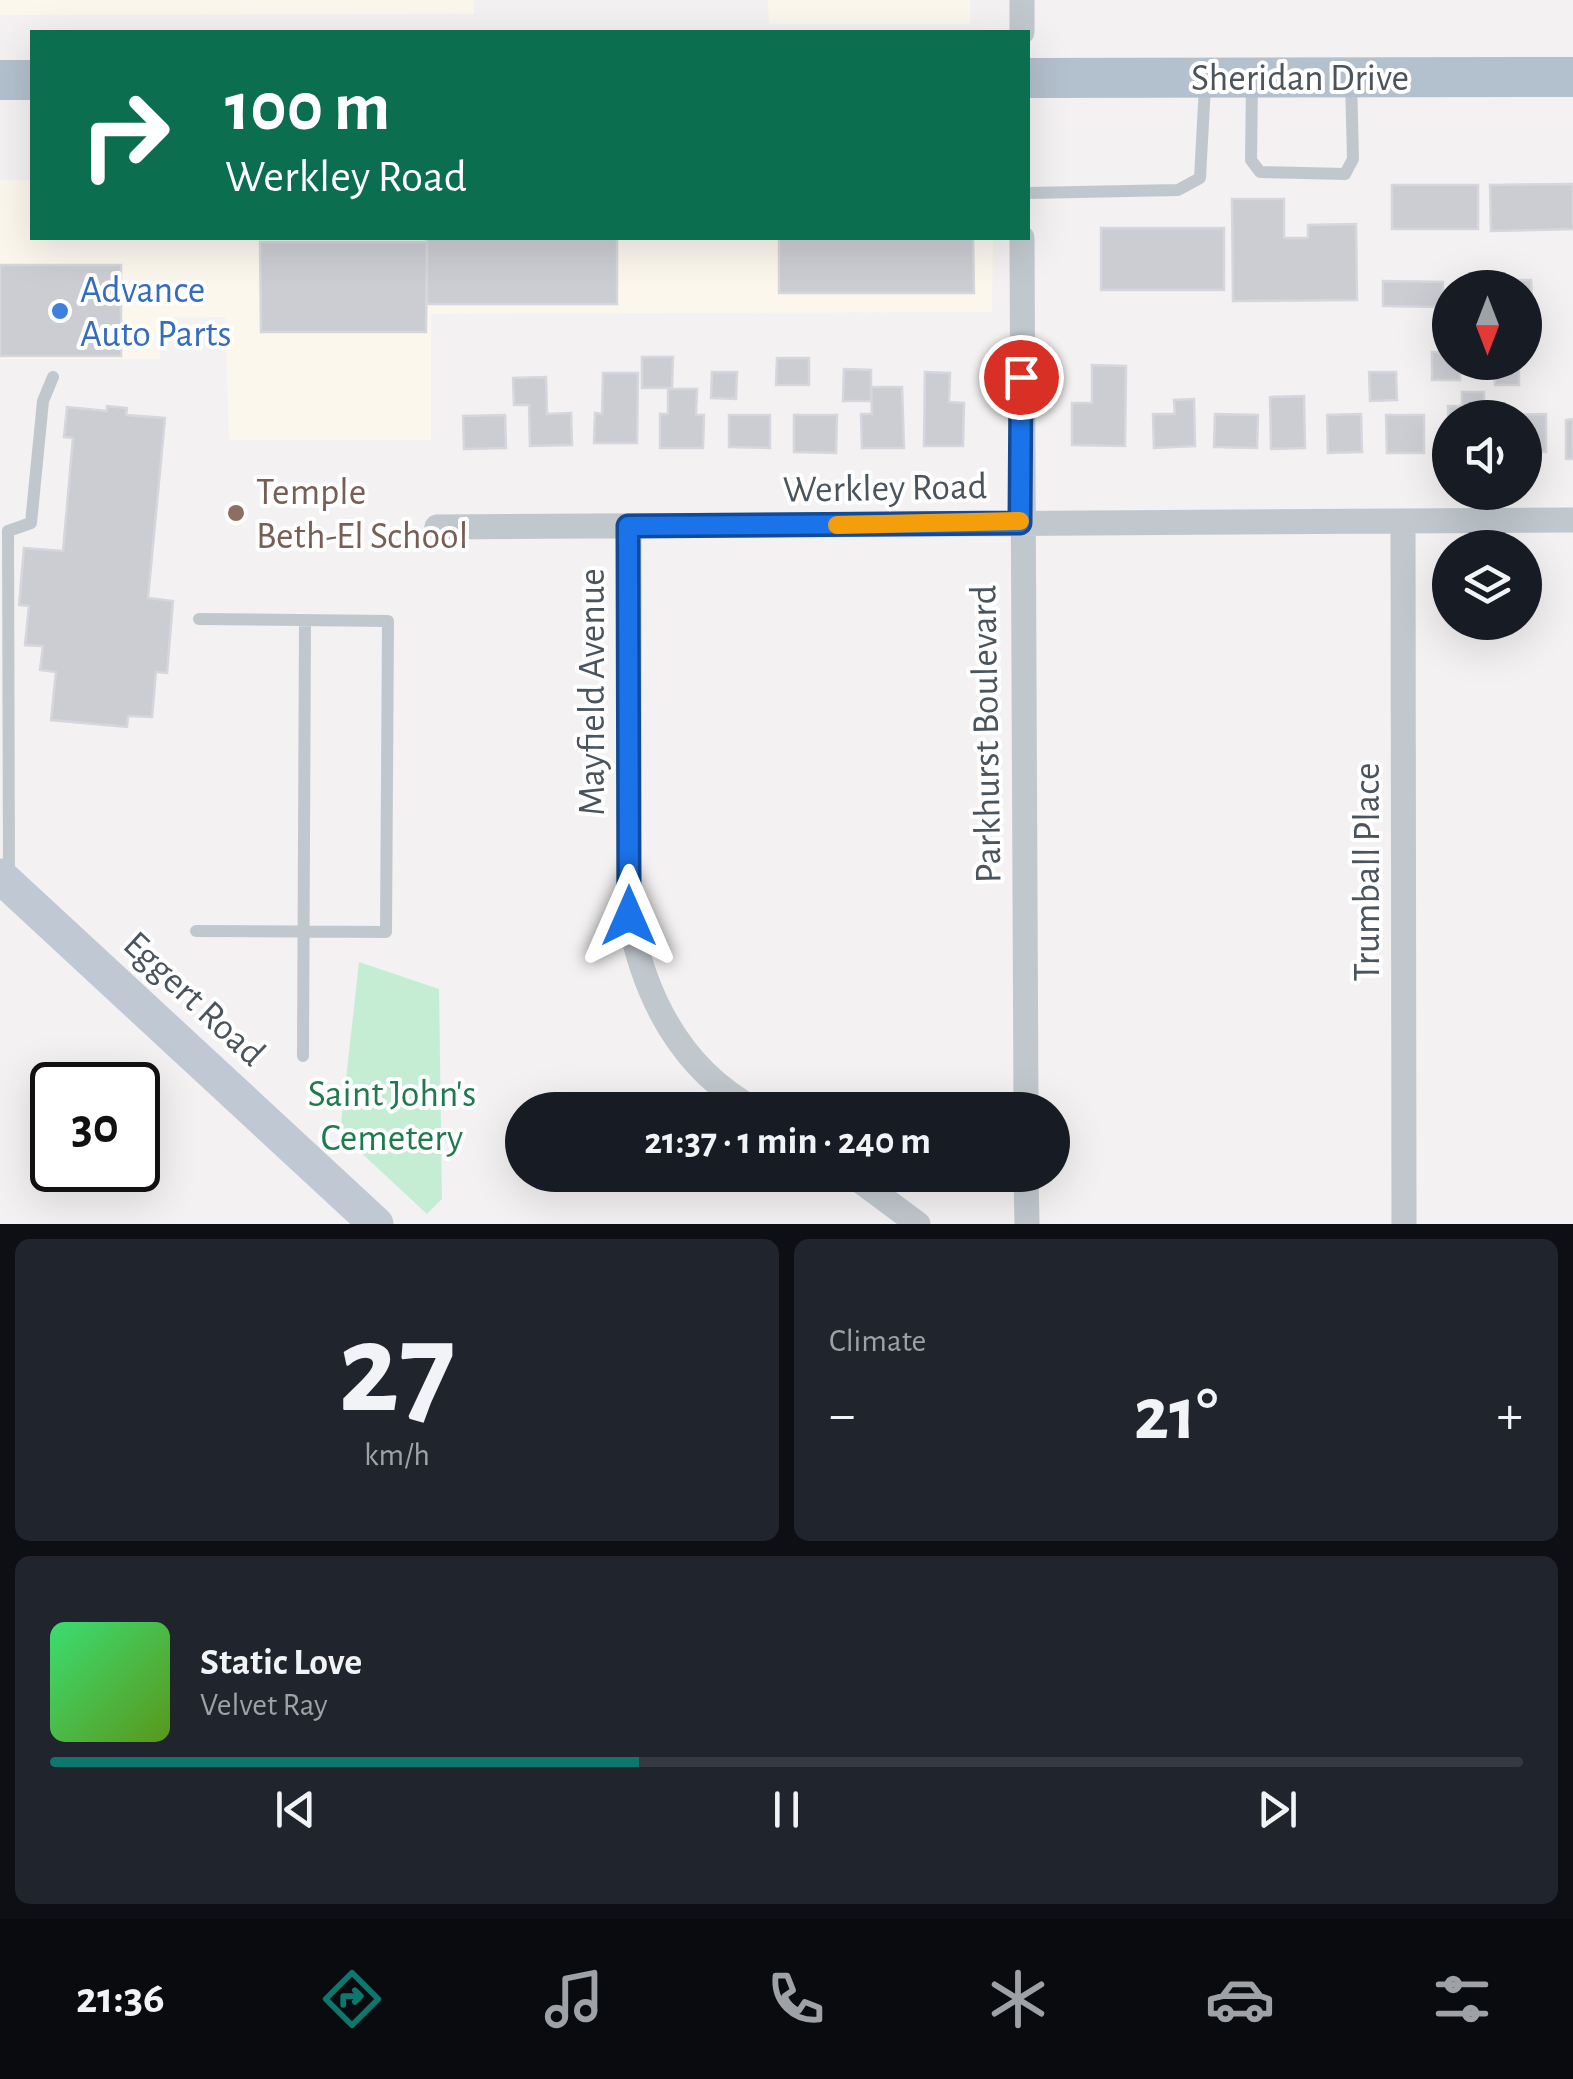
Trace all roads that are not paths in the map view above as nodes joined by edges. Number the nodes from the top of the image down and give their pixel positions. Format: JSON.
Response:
{"nodes":[{"id":1,"x":1022,"y":0,"type":"edge"},
{"id":2,"x":1022,"y":30,"type":"edge"},
{"id":3,"x":1573,"y":77,"type":"edge"},
{"id":4,"x":1030,"y":78,"type":"edge"},
{"id":5,"x":1206,"y":78,"type":"junction"},
{"id":6,"x":1252,"y":78,"type":"junction"},
{"id":7,"x":1352,"y":78,"type":"junction"},
{"id":8,"x":0,"y":80,"type":"edge"},
{"id":9,"x":30,"y":80,"type":"edge"},
{"id":10,"x":1030,"y":192,"type":"edge"},
{"id":11,"x":1022,"y":240,"type":"edge"},
{"id":12,"x":53,"y":376,"type":"dead end"},
{"id":13,"x":1573,"y":520,"type":"edge"},
{"id":14,"x":1403,"y":521,"type":"junction"},
{"id":15,"x":1020,"y":523,"type":"junction"},
{"id":16,"x":438,"y":526,"type":"dead end"},
{"id":17,"x":628,"y":526,"type":"junction"},
{"id":18,"x":199,"y":619,"type":"dead end"},
{"id":19,"x":306,"y":620,"type":"junction"},
{"id":20,"x":4,"y":881,"type":"edge"},
{"id":21,"x":196,"y":930,"type":"dead end"},
{"id":22,"x":307,"y":932,"type":"junction"},
{"id":23,"x":303,"y":1056,"type":"dead end"},
{"id":24,"x":730,"y":1092,"type":"edge"},
{"id":25,"x":1026,"y":1092,"type":"edge"},
{"id":26,"x":875,"y":1192,"type":"edge"},
{"id":27,"x":1026,"y":1192,"type":"edge"},
{"id":28,"x":376,"y":1224,"type":"edge"},
{"id":29,"x":918,"y":1224,"type":"edge"},
{"id":30,"x":1027,"y":1224,"type":"edge"},
{"id":31,"x":1404,"y":1224,"type":"edge"}],
"edges":[{"from":1,"to":2,"type":"street"},
{"from":3,"to":7,"type":"main road","name":"Sheridan Drive"},
{"from":4,"to":5,"type":"main road","name":"Sheridan Drive"},
{"from":5,"to":6,"type":"main road","name":"Sheridan Drive"},
{"from":5,"to":10,"type":"lane"},
{"from":6,"to":7,"type":"main road","name":"Sheridan Drive"},
{"from":6,"to":7,"type":"lane"},
{"from":8,"to":9,"type":"main road"},
{"from":11,"to":15,"type":"street","name":"Parkhurst Boulevard"},
{"from":12,"to":20,"type":"lane"},
{"from":13,"to":14,"type":"street","name":"Werkley Road"},
{"from":14,"to":15,"type":"street","name":"Werkley Road"},
{"from":14,"to":31,"type":"street","name":"Trumball Place"},
{"from":15,"to":17,"type":"street","name":"Werkley Road"},
{"from":15,"to":25,"type":"street","name":"Parkhurst Boulevard"},
{"from":16,"to":17,"type":"street","name":"Werkley Road"},
{"from":17,"to":24,"type":"street","name":"Mayfield Avenue"},
{"from":18,"to":19,"type":"lane"},
{"from":19,"to":22,"type":"lane"},
{"from":19,"to":22,"type":"lane"},
{"from":20,"to":28,"type":"street","name":"Eggert Road"},
{"from":21,"to":22,"type":"lane"},
{"from":22,"to":23,"type":"lane"},
{"from":26,"to":29,"type":"street"},
{"from":27,"to":30,"type":"street"}]}
